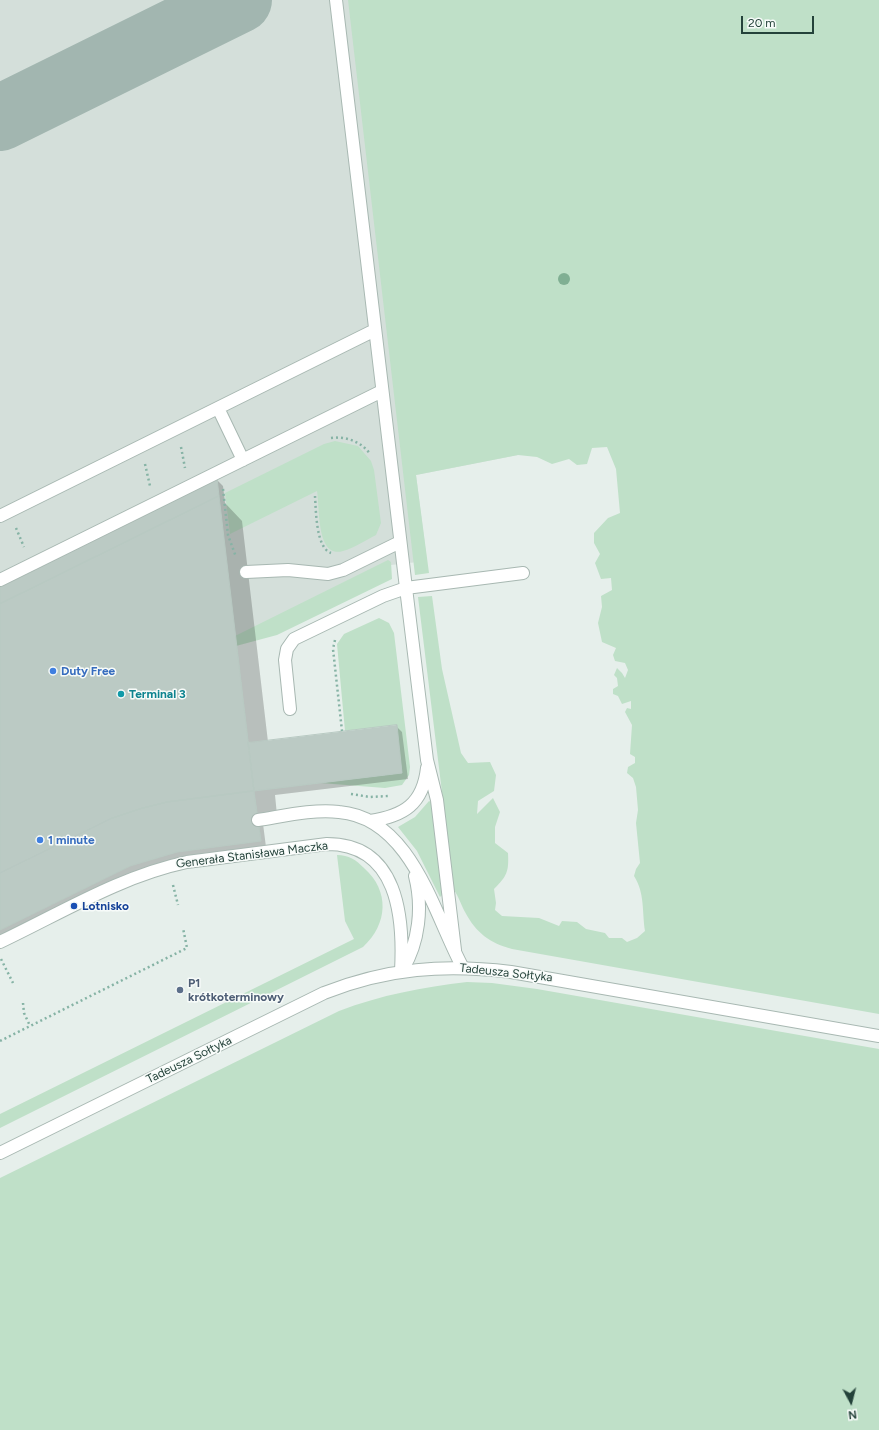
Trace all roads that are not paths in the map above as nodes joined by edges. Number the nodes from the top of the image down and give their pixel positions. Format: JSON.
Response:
{"nodes":[{"id":1,"x":336,"y":0,"type":"edge"},
{"id":2,"x":375,"y":330,"type":"junction"},
{"id":3,"x":382,"y":392,"type":"junction"},
{"id":4,"x":218,"y":408,"type":"junction"},
{"id":5,"x":243,"y":460,"type":"junction"},
{"id":6,"x":0,"y":516,"type":"edge"},
{"id":7,"x":400,"y":542,"type":"junction"},
{"id":8,"x":246,"y":572,"type":"road end"},
{"id":9,"x":523,"y":573,"type":"dead end"},
{"id":10,"x":0,"y":580,"type":"edge"},
{"id":11,"x":406,"y":588,"type":"junction"},
{"id":12,"x":290,"y":709,"type":"dead end"},
{"id":13,"x":428,"y":760,"type":"junction"},
{"id":14,"x":258,"y":820,"type":"dead end"},
{"id":15,"x":370,"y":821,"type":"junction"},
{"id":16,"x":413,"y":867,"type":"junction"},
{"id":17,"x":0,"y":942,"type":"edge"},
{"id":18,"x":455,"y":950,"type":"junction"},
{"id":19,"x":463,"y":968,"type":"junction"},
{"id":20,"x":401,"y":972,"type":"junction"},
{"id":21,"x":879,"y":1036,"type":"edge"},
{"id":22,"x":0,"y":1153,"type":"edge"}],
"edges":[{"from":1,"to":2,"type":"street"},
{"from":2,"to":3,"type":"street"},
{"from":2,"to":4,"type":"street"},
{"from":3,"to":5,"type":"street"},
{"from":3,"to":7,"type":"street"},
{"from":4,"to":5,"type":"street"},
{"from":4,"to":6,"type":"street"},
{"from":5,"to":10,"type":"street"},
{"from":7,"to":8,"type":"street"},
{"from":7,"to":11,"type":"street"},
{"from":9,"to":11,"type":"street"},
{"from":11,"to":12,"type":"street"},
{"from":11,"to":13,"type":"street"},
{"from":13,"to":15,"type":"street"},
{"from":13,"to":18,"type":"street"},
{"from":14,"to":15,"type":"street"},
{"from":15,"to":16,"type":"street"},
{"from":16,"to":18,"type":"street"},
{"from":16,"to":20,"type":"street"},
{"from":17,"to":20,"type":"street","name":"Generała Stanisława Maczka"},
{"from":18,"to":19,"type":"street"},
{"from":19,"to":20,"type":"street","name":"Tadeusza Sołtyka"},
{"from":19,"to":21,"type":"street","name":"Tadeusza Sołtyka"},
{"from":20,"to":22,"type":"street","name":"Tadeusza Sołtyka"}]}
